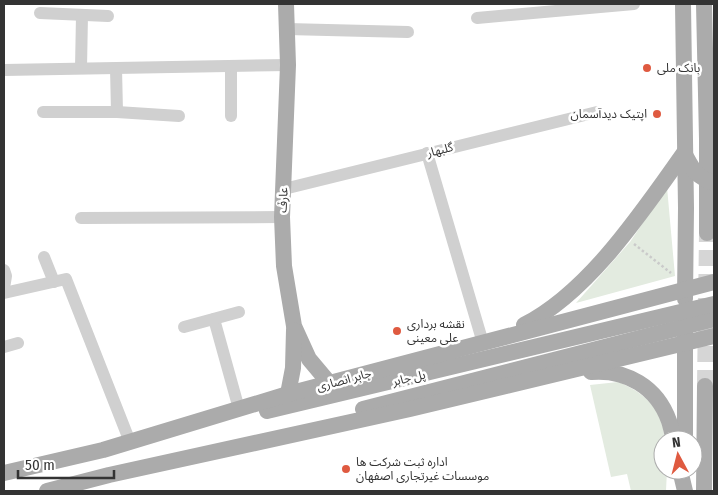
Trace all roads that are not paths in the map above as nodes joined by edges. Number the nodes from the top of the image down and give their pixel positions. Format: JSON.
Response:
{"nodes":[{"id":1,"x":286,"y":4,"type":"edge"},
{"id":2,"x":634,"y":4,"type":"edge"},
{"id":3,"x":683,"y":4,"type":"edge"},
{"id":4,"x":704,"y":4,"type":"edge"},
{"id":5,"x":40,"y":13,"type":"dead end"},
{"id":6,"x":82,"y":15,"type":"junction"},
{"id":7,"x":108,"y":16,"type":"dead end"},
{"id":8,"x":477,"y":18,"type":"dead end"},
{"id":9,"x":287,"y":29,"type":"junction"},
{"id":10,"x":408,"y":32,"type":"dead end"},
{"id":11,"x":288,"y":65,"type":"junction"},
{"id":12,"x":231,"y":66,"type":"junction"},
{"id":13,"x":81,"y":68,"type":"junction"},
{"id":14,"x":116,"y":68,"type":"junction"},
{"id":15,"x":4,"y":70,"type":"edge"},
{"id":16,"x":43,"y":112,"type":"dead end"},
{"id":17,"x":117,"y":112,"type":"junction"},
{"id":18,"x":597,"y":112,"type":"dead end"},
{"id":19,"x":179,"y":116,"type":"dead end"},
{"id":20,"x":231,"y":116,"type":"dead end"},
{"id":21,"x":427,"y":153,"type":"junction"},
{"id":22,"x":684,"y":153,"type":"junction"},
{"id":23,"x":714,"y":184,"type":"edge"},
{"id":24,"x":284,"y":189,"type":"junction"},
{"id":25,"x":282,"y":217,"type":"junction"},
{"id":26,"x":81,"y":218,"type":"dead end"},
{"id":27,"x":706,"y":233,"type":"tunnel mouth"},
{"id":28,"x":44,"y":257,"type":"dead end"},
{"id":29,"x":4,"y":270,"type":"edge"},
{"id":30,"x":54,"y":282,"type":"junction"},
{"id":31,"x":714,"y":282,"type":"edge"},
{"id":32,"x":4,"y":288,"type":"edge"},
{"id":33,"x":685,"y":289,"type":"junction"},
{"id":34,"x":4,"y":294,"type":"edge"},
{"id":35,"x":714,"y":304,"type":"edge"},
{"id":36,"x":239,"y":312,"type":"dead end"},
{"id":37,"x":214,"y":318,"type":"junction"},
{"id":38,"x":714,"y":319,"type":"edge"},
{"id":39,"x":294,"y":326,"type":"junction"},
{"id":40,"x":184,"y":327,"type":"dead end"},
{"id":41,"x":714,"y":336,"type":"edge"},
{"id":42,"x":489,"y":341,"type":"junction"},
{"id":43,"x":18,"y":343,"type":"dead end"},
{"id":44,"x":685,"y":343,"type":"junction"},
{"id":45,"x":4,"y":347,"type":"edge"},
{"id":46,"x":549,"y":376,"type":"junction"},
{"id":47,"x":330,"y":384,"type":"junction"},
{"id":48,"x":705,"y":386,"type":"tunnel mouth"},
{"id":49,"x":288,"y":394,"type":"junction"},
{"id":50,"x":239,"y":409,"type":"junction"},
{"id":51,"x":671,"y":430,"type":"edge"},
{"id":52,"x":686,"y":430,"type":"edge"},
{"id":53,"x":130,"y":442,"type":"junction"},
{"id":54,"x":103,"y":450,"type":"junction"},
{"id":55,"x":4,"y":473,"type":"edge"},
{"id":56,"x":109,"y":475,"type":"junction"},
{"id":57,"x":48,"y":491,"type":"edge"},
{"id":58,"x":704,"y":491,"type":"edge"}],
"edges":[{"from":1,"to":9,"type":"main road","name":"عارف"},
{"from":2,"to":8,"type":"street"},
{"from":3,"to":22,"type":"main road"},
{"from":4,"to":27,"type":"main road"},
{"from":5,"to":6,"type":"street"},
{"from":6,"to":7,"type":"street"},
{"from":6,"to":13,"type":"street"},
{"from":9,"to":10,"type":"street"},
{"from":9,"to":11,"type":"main road","name":"عارف"},
{"from":11,"to":12,"type":"street"},
{"from":11,"to":24,"type":"main road","name":"عارف"},
{"from":12,"to":14,"type":"street"},
{"from":12,"to":20,"type":"street"},
{"from":13,"to":14,"type":"street"},
{"from":13,"to":15,"type":"street"},
{"from":14,"to":17,"type":"street"},
{"from":16,"to":17,"type":"street"},
{"from":17,"to":19,"type":"street"},
{"from":18,"to":21,"type":"street","name":"گلبهار"},
{"from":21,"to":24,"type":"street","name":"گلبهار"},
{"from":21,"to":42,"type":"street"},
{"from":22,"to":23,"type":"main road"},
{"from":22,"to":33,"type":"main road"},
{"from":22,"to":42,"type":"main road"},
{"from":24,"to":25,"type":"main road","name":"عارف"},
{"from":25,"to":26,"type":"street"},
{"from":25,"to":39,"type":"main road","name":"عارف"},
{"from":28,"to":30,"type":"street"},
{"from":29,"to":32,"type":"street"},
{"from":30,"to":34,"type":"street"},
{"from":30,"to":53,"type":"street"},
{"from":31,"to":33,"type":"main road","name":"جابر انصاری"},
{"from":33,"to":42,"type":"main road","name":"جابر انصاری"},
{"from":33,"to":44,"type":"main road"},
{"from":35,"to":54,"type":"main road","name":"پل جابر"},
{"from":36,"to":37,"type":"street"},
{"from":37,"to":40,"type":"street"},
{"from":37,"to":50,"type":"street"},
{"from":38,"to":56,"type":"main road","name":"پل جابر"},
{"from":39,"to":47,"type":"main road","name":"عارف"},
{"from":39,"to":49,"type":"main road"},
{"from":41,"to":44,"type":"main road"},
{"from":42,"to":47,"type":"main road","name":"جابر انصاری"},
{"from":43,"to":45,"type":"street"},
{"from":44,"to":46,"type":"main road"},
{"from":44,"to":52,"type":"main road"},
{"from":46,"to":51,"type":"main road"},
{"from":46,"to":56,"type":"main road"},
{"from":47,"to":49,"type":"main road","name":"جابر انصاری"},
{"from":48,"to":58,"type":"main road"},
{"from":49,"to":50,"type":"main road","name":"جابر انصاری"},
{"from":50,"to":53,"type":"main road","name":"جابر انصاری"},
{"from":53,"to":54,"type":"main road","name":"جابر انصاری"},
{"from":54,"to":55,"type":"main road","name":"جابر انصاری"},
{"from":56,"to":57,"type":"main road"}]}
